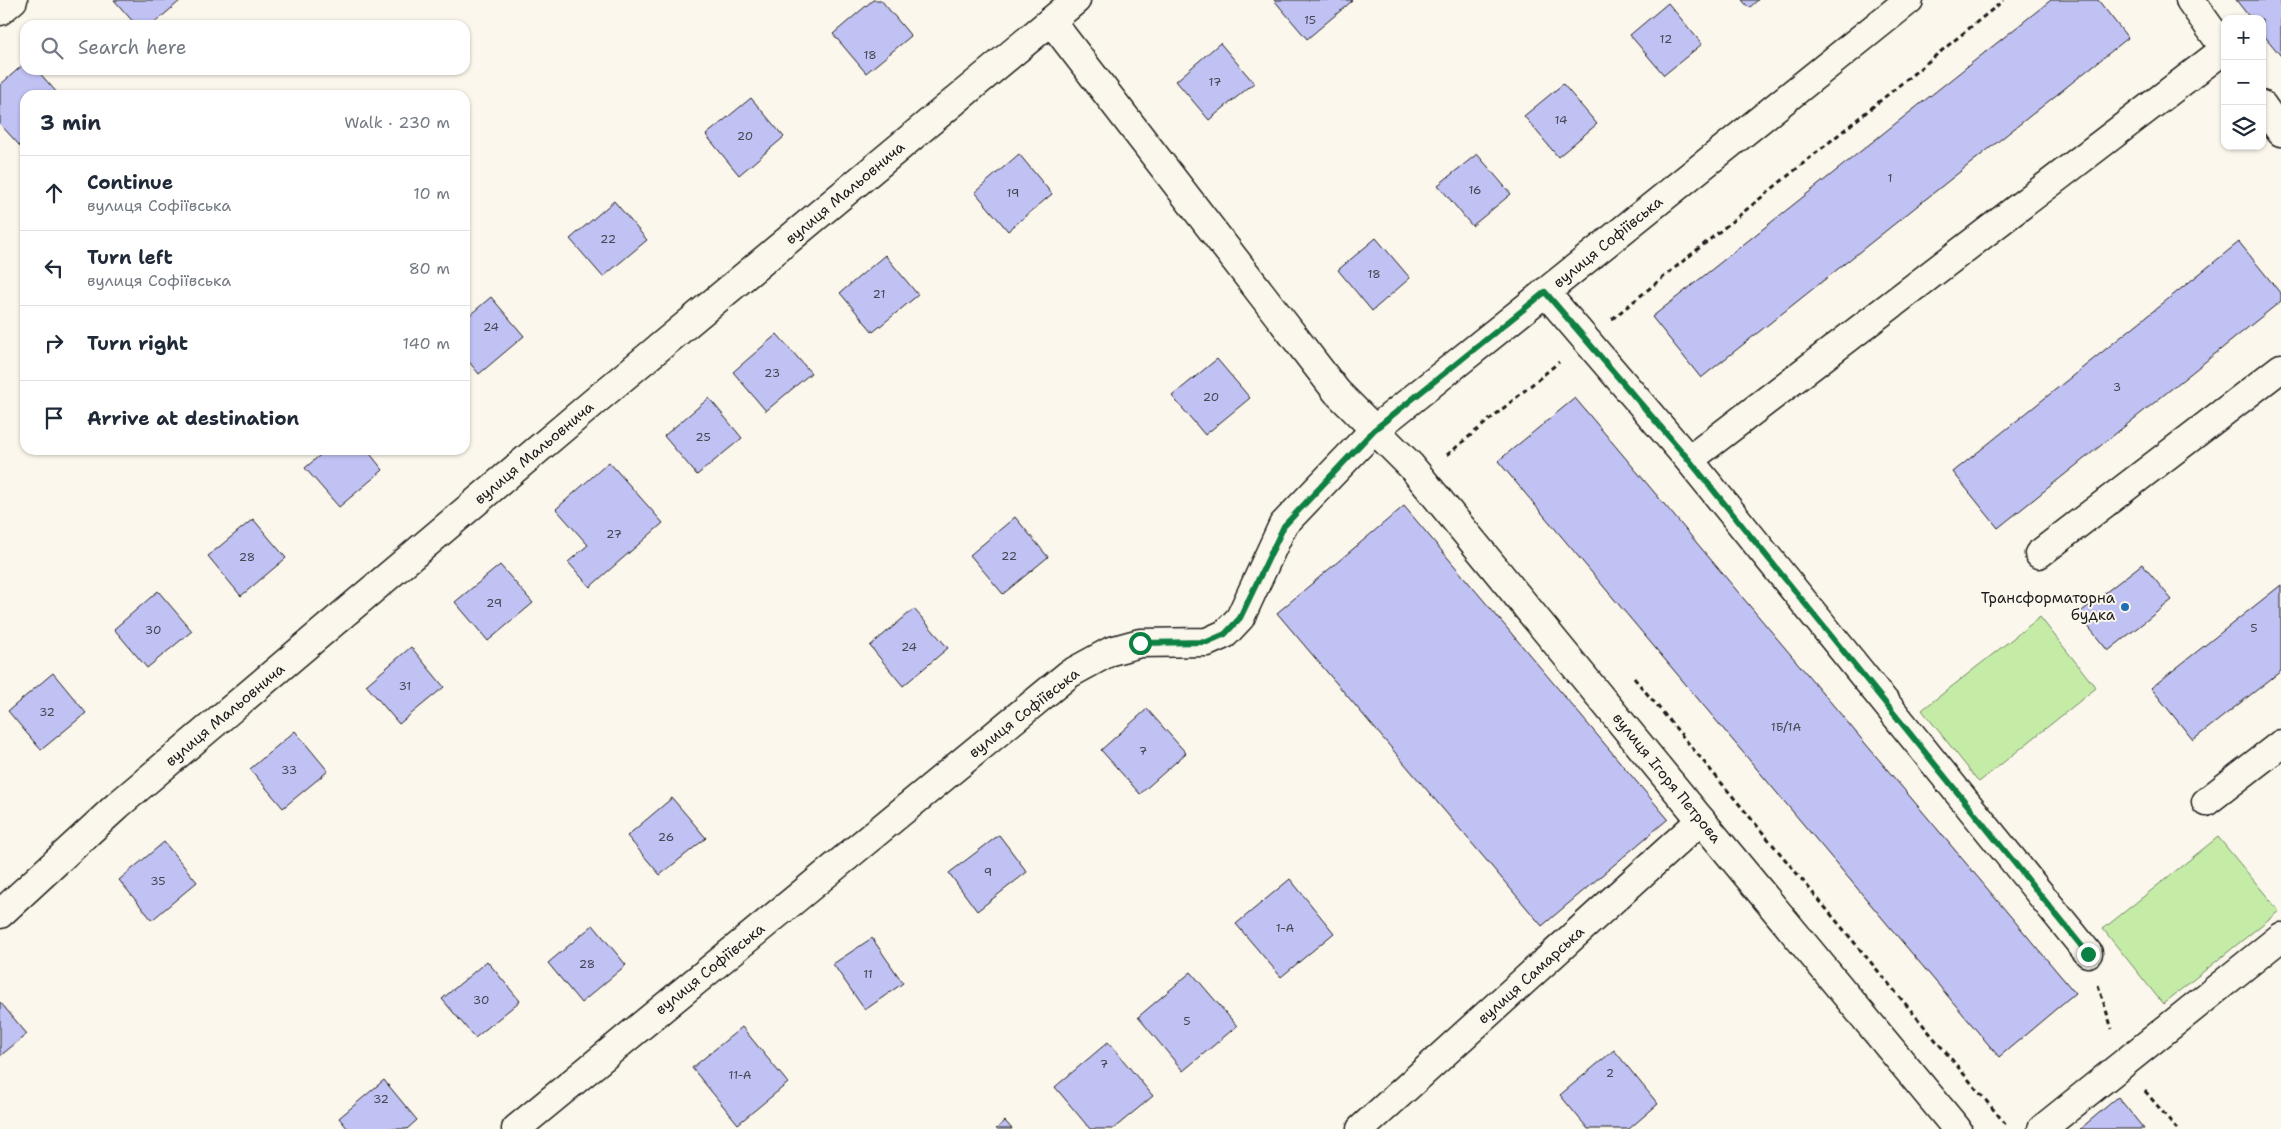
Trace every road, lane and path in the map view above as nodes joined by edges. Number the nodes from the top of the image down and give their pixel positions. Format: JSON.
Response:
{"nodes":[{"id":1,"x":12,"y":0,"type":"edge"},
{"id":2,"x":1076,"y":0,"type":"edge"},
{"id":3,"x":1909,"y":0,"type":"edge"},
{"id":4,"x":2190,"y":0,"type":"edge"},
{"id":5,"x":0,"y":11,"type":"edge"},
{"id":6,"x":1051,"y":21,"type":"junction"},
{"id":7,"x":2221,"y":43,"type":"edge"},
{"id":8,"x":2221,"y":52,"type":"edge"},
{"id":9,"x":2266,"y":111,"type":"edge"},
{"id":10,"x":2281,"y":132,"type":"edge"},
{"id":11,"x":1545,"y":292,"type":"junction"},
{"id":12,"x":2281,"y":368,"type":"edge"},
{"id":13,"x":1374,"y":430,"type":"junction"},
{"id":14,"x":1689,"y":460,"type":"junction"},
{"id":15,"x":2039,"y":554,"type":"dead end"},
{"id":16,"x":2281,"y":744,"type":"edge"},
{"id":17,"x":2206,"y":802,"type":"dead end"},
{"id":18,"x":1701,"y":820,"type":"junction"},
{"id":19,"x":0,"y":914,"type":"edge"},
{"id":20,"x":2281,"y":938,"type":"edge"},
{"id":21,"x":2088,"y":954,"type":"joint"},
{"id":22,"x":2123,"y":1064,"type":"junction"},
{"id":23,"x":1952,"y":1127,"type":"edge"},
{"id":24,"x":516,"y":1129,"type":"edge"},
{"id":25,"x":1362,"y":1129,"type":"edge"},
{"id":26,"x":2042,"y":1129,"type":"edge"},
{"id":27,"x":2177,"y":1129,"type":"edge"}],
"edges":[{"from":1,"to":5,"type":"street"},
{"from":2,"to":6,"type":"street","name":"вулиця Мальовнича"},
{"from":3,"to":11,"type":"street","name":"вулиця Софіївська"},
{"from":4,"to":7,"type":"street"},
{"from":6,"to":13,"type":"street","name":"вулиця Ігоря Петрова"},
{"from":6,"to":19,"type":"street","name":"вулиця Мальовнича"},
{"from":8,"to":14,"type":"street"},
{"from":9,"to":10,"type":"street"},
{"from":11,"to":13,"type":"street","name":"вулиця Софіївська"},
{"from":11,"to":14,"type":"street"},
{"from":12,"to":15,"type":"street"},
{"from":13,"to":18,"type":"street","name":"вулиця Ігоря Петрова"},
{"from":13,"to":24,"type":"street","name":"вулиця Софіївська"},
{"from":14,"to":21,"type":"street"},
{"from":16,"to":17,"type":"street"},
{"from":18,"to":23,"type":"street","name":"вулиця Ігоря Петрова"},
{"from":18,"to":25,"type":"street","name":"вулиця Самарська"},
{"from":20,"to":22,"type":"street"},
{"from":21,"to":22,"type":"path"},
{"from":22,"to":26,"type":"street"},
{"from":22,"to":27,"type":"path"}]}
